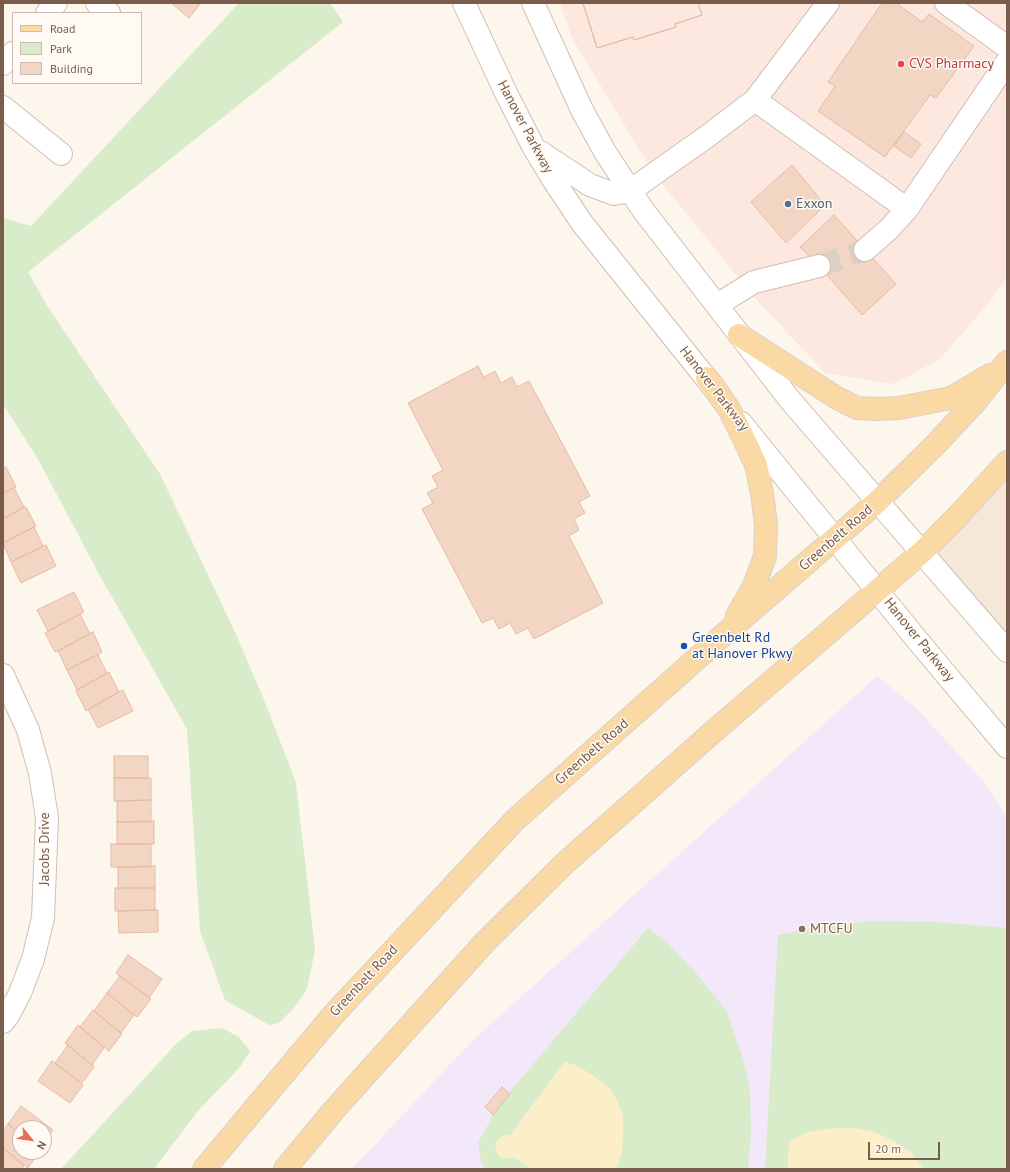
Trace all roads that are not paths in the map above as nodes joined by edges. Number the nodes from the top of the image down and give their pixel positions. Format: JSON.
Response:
{"nodes":[{"id":1,"x":56,"y":3,"type":"edge"},
{"id":2,"x":97,"y":3,"type":"edge"},
{"id":3,"x":464,"y":3,"type":"edge"},
{"id":4,"x":532,"y":3,"type":"edge"},
{"id":5,"x":828,"y":3,"type":"edge"},
{"id":6,"x":946,"y":3,"type":"edge"},
{"id":7,"x":48,"y":12,"type":"edge"},
{"id":8,"x":108,"y":12,"type":"edge"},
{"id":9,"x":1007,"y":47,"type":"edge"},
{"id":10,"x":12,"y":54,"type":"edge"},
{"id":11,"x":3,"y":64,"type":"edge"},
{"id":12,"x":1004,"y":72,"type":"edge"},
{"id":13,"x":755,"y":100,"type":"junction"},
{"id":14,"x":3,"y":107,"type":"edge"},
{"id":15,"x":534,"y":148,"type":"junction"},
{"id":16,"x":61,"y":154,"type":"dead end"},
{"id":17,"x":630,"y":190,"type":"junction"},
{"id":18,"x":907,"y":209,"type":"junction"},
{"id":19,"x":865,"y":250,"type":"tunnel mouth"},
{"id":20,"x":819,"y":266,"type":"tunnel mouth"},
{"id":21,"x":717,"y":305,"type":"junction"},
{"id":22,"x":740,"y":335,"type":"junction"},
{"id":23,"x":1005,"y":365,"type":"edge"},
{"id":24,"x":706,"y":378,"type":"junction"},
{"id":25,"x":1007,"y":462,"type":"edge"},
{"id":26,"x":877,"y":502,"type":"junction"},
{"id":27,"x":835,"y":538,"type":"junction"},
{"id":28,"x":922,"y":552,"type":"junction"},
{"id":29,"x":878,"y":590,"type":"junction"},
{"id":30,"x":728,"y":631,"type":"junction"},
{"id":31,"x":1007,"y":650,"type":"edge"},
{"id":32,"x":3,"y":675,"type":"edge"},
{"id":33,"x":1007,"y":747,"type":"edge"},
{"id":34,"x":3,"y":1022,"type":"edge"},
{"id":35,"x":204,"y":1169,"type":"edge"},
{"id":36,"x":285,"y":1169,"type":"edge"}],
"edges":[{"from":1,"to":7,"type":"street"},
{"from":2,"to":8,"type":"street"},
{"from":3,"to":15,"type":"street","name":"Hanover Parkway"},
{"from":4,"to":17,"type":"street"},
{"from":5,"to":13,"type":"street"},
{"from":6,"to":9,"type":"street"},
{"from":10,"to":11,"type":"street"},
{"from":12,"to":18,"type":"street"},
{"from":13,"to":17,"type":"street"},
{"from":13,"to":18,"type":"street"},
{"from":14,"to":16,"type":"street"},
{"from":15,"to":17,"type":"street"},
{"from":15,"to":24,"type":"street","name":"Hanover Parkway"},
{"from":17,"to":21,"type":"street"},
{"from":18,"to":19,"type":"street"},
{"from":20,"to":21,"type":"street"},
{"from":21,"to":22,"type":"street"},
{"from":22,"to":23,"type":"main road"},
{"from":22,"to":26,"type":"street"},
{"from":23,"to":26,"type":"main road","name":"Greenbelt Road"},
{"from":24,"to":27,"type":"street","name":"Hanover Parkway"},
{"from":24,"to":30,"type":"main road"},
{"from":25,"to":28,"type":"main road"},
{"from":26,"to":27,"type":"main road","name":"Greenbelt Road"},
{"from":26,"to":28,"type":"street"},
{"from":27,"to":29,"type":"street","name":"Hanover Parkway"},
{"from":27,"to":30,"type":"main road","name":"Greenbelt Road"},
{"from":28,"to":29,"type":"main road"},
{"from":28,"to":31,"type":"street"},
{"from":29,"to":33,"type":"street","name":"Hanover Parkway"},
{"from":29,"to":36,"type":"main road"},
{"from":30,"to":35,"type":"main road","name":"Greenbelt Road"},
{"from":32,"to":34,"type":"street","name":"Jacobs Drive"}]}
